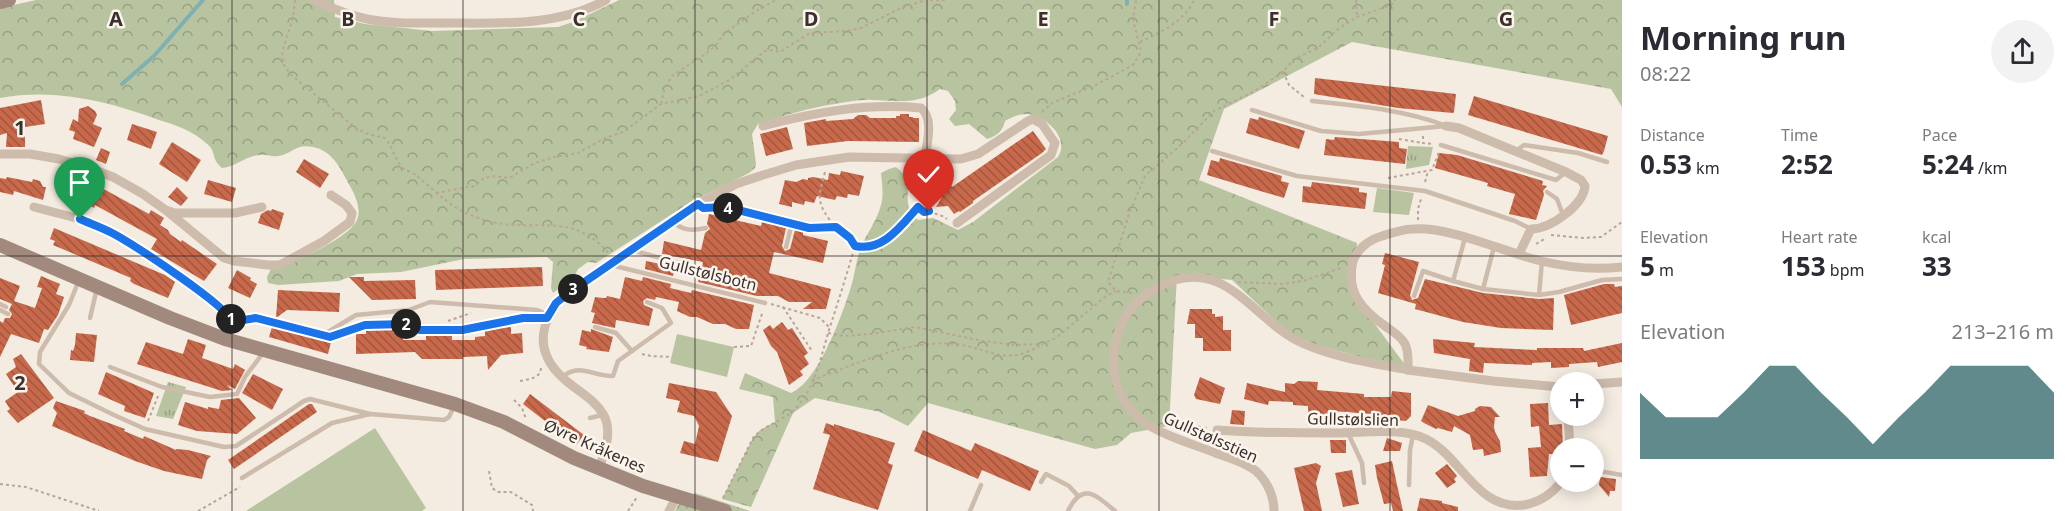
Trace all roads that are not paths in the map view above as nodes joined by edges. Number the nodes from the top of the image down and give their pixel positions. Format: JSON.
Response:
{"nodes":[{"id":1,"x":9,"y":0,"type":"edge"},
{"id":2,"x":315,"y":0,"type":"edge"},
{"id":3,"x":603,"y":1,"type":"edge"},
{"id":4,"x":0,"y":2,"type":"edge"},
{"id":5,"x":1312,"y":101,"type":"road end"},
{"id":6,"x":1252,"y":110,"type":"dead end"},
{"id":7,"x":763,"y":126,"type":"dead end"},
{"id":8,"x":1446,"y":126,"type":"junction"},
{"id":9,"x":1441,"y":145,"type":"road end"},
{"id":10,"x":1516,"y":150,"type":"junction"},
{"id":11,"x":1212,"y":151,"type":"dead end"},
{"id":12,"x":0,"y":154,"type":"edge"},
{"id":13,"x":925,"y":158,"type":"junction"},
{"id":14,"x":1607,"y":162,"type":"dead end"},
{"id":15,"x":1566,"y":172,"type":"junction"},
{"id":16,"x":1547,"y":192,"type":"dead end"},
{"id":17,"x":331,"y":195,"type":"dead end"},
{"id":18,"x":698,"y":204,"type":"junction"},
{"id":19,"x":34,"y":207,"type":"dead end"},
{"id":20,"x":262,"y":207,"type":"dead end"},
{"id":21,"x":167,"y":211,"type":"junction"},
{"id":22,"x":1563,"y":215,"type":"junction"},
{"id":23,"x":672,"y":221,"type":"junction"},
{"id":24,"x":792,"y":223,"type":"junction"},
{"id":25,"x":957,"y":223,"type":"dead end"},
{"id":26,"x":706,"y":228,"type":"dead end"},
{"id":27,"x":809,"y":228,"type":"road end"},
{"id":28,"x":1531,"y":229,"type":"junction"},
{"id":29,"x":1465,"y":238,"type":"junction"},
{"id":30,"x":0,"y":245,"type":"edge"},
{"id":31,"x":786,"y":247,"type":"dead end"},
{"id":32,"x":1494,"y":247,"type":"junction"},
{"id":33,"x":631,"y":250,"type":"junction"},
{"id":34,"x":1518,"y":255,"type":"junction"},
{"id":35,"x":1542,"y":261,"type":"junction"},
{"id":36,"x":612,"y":263,"type":"junction"},
{"id":37,"x":682,"y":264,"type":"dead end"},
{"id":38,"x":1622,"y":267,"type":"edge"},
{"id":39,"x":1622,"y":279,"type":"edge"},
{"id":40,"x":79,"y":280,"type":"junction"},
{"id":41,"x":1453,"y":281,"type":"junction"},
{"id":42,"x":97,"y":288,"type":"junction"},
{"id":43,"x":1483,"y":289,"type":"junction"},
{"id":44,"x":1539,"y":295,"type":"junction"},
{"id":45,"x":1414,"y":296,"type":"dead end"},
{"id":46,"x":647,"y":302,"type":"dead end"},
{"id":47,"x":765,"y":303,"type":"road end"},
{"id":48,"x":0,"y":304,"type":"edge"},
{"id":49,"x":6,"y":307,"type":"dead end"},
{"id":50,"x":0,"y":310,"type":"edge"},
{"id":51,"x":8,"y":314,"type":"dead end"},
{"id":52,"x":90,"y":318,"type":"dead end"},
{"id":53,"x":547,"y":318,"type":"junction"},
{"id":54,"x":232,"y":322,"type":"junction"},
{"id":55,"x":595,"y":327,"type":"dead end"},
{"id":56,"x":323,"y":335,"type":"junction"},
{"id":57,"x":225,"y":339,"type":"junction"},
{"id":58,"x":265,"y":351,"type":"junction"},
{"id":59,"x":632,"y":351,"type":"junction"},
{"id":60,"x":110,"y":367,"type":"dead end"},
{"id":61,"x":1408,"y":370,"type":"junction"},
{"id":62,"x":562,"y":378,"type":"junction"},
{"id":63,"x":1622,"y":382,"type":"edge"},
{"id":64,"x":1604,"y":383,"type":"edge"},
{"id":65,"x":1550,"y":386,"type":"edge"},
{"id":66,"x":455,"y":404,"type":"junction"},
{"id":67,"x":370,"y":414,"type":"junction"},
{"id":68,"x":604,"y":414,"type":"junction"},
{"id":69,"x":590,"y":418,"type":"dead end"},
{"id":70,"x":1216,"y":430,"type":"road end"},
{"id":71,"x":1348,"y":433,"type":"junction"},
{"id":72,"x":1413,"y":435,"type":"junction"},
{"id":73,"x":599,"y":468,"type":"junction"},
{"id":74,"x":1604,"y":472,"type":"edge"},
{"id":75,"x":1622,"y":475,"type":"edge"},
{"id":76,"x":242,"y":478,"type":"road end"},
{"id":77,"x":1041,"y":482,"type":"dead end"},
{"id":78,"x":1364,"y":483,"type":"dead end"},
{"id":79,"x":981,"y":485,"type":"dead end"},
{"id":80,"x":1409,"y":485,"type":"dead end"},
{"id":81,"x":1551,"y":492,"type":"edge"},
{"id":82,"x":676,"y":496,"type":"junction"},
{"id":83,"x":1078,"y":496,"type":"junction"},
{"id":84,"x":724,"y":505,"type":"edge"},
{"id":85,"x":669,"y":511,"type":"edge"},
{"id":86,"x":969,"y":511,"type":"edge"},
{"id":87,"x":1068,"y":511,"type":"edge"},
{"id":88,"x":1115,"y":511,"type":"edge"},
{"id":89,"x":1274,"y":511,"type":"edge"}],
"edges":[{"from":1,"to":4,"type":"main road"},
{"from":2,"to":3,"type":"street"},
{"from":5,"to":8,"type":"lane"},
{"from":6,"to":8,"type":"lane"},
{"from":7,"to":13,"type":"street"},
{"from":8,"to":10,"type":"street"},
{"from":9,"to":15,"type":"lane"},
{"from":10,"to":14,"type":"lane"},
{"from":10,"to":15,"type":"street"},
{"from":11,"to":28,"type":"lane"},
{"from":12,"to":21,"type":"street"},
{"from":13,"to":18,"type":"street","name":"Gullstølsbotn"},
{"from":13,"to":25,"type":"street","name":"Gullstølsbotn"},
{"from":15,"to":22,"type":"street"},
{"from":16,"to":22,"type":"lane"},
{"from":17,"to":21,"type":"street"},
{"from":18,"to":23,"type":"street","name":"Gullstølsbotn"},
{"from":18,"to":24,"type":"lane"},
{"from":19,"to":54,"type":"street"},
{"from":20,"to":21,"type":"street"},
{"from":22,"to":28,"type":"street"},
{"from":23,"to":26,"type":"lane"},
{"from":23,"to":33,"type":"street","name":"Gullstølsbotn"},
{"from":24,"to":27,"type":"lane"},
{"from":24,"to":31,"type":"lane"},
{"from":28,"to":34,"type":"street"},
{"from":29,"to":32,"type":"street"},
{"from":29,"to":41,"type":"lane"},
{"from":29,"to":61,"type":"street"},
{"from":30,"to":40,"type":"main road","name":"Øvre Kråkenes"},
{"from":32,"to":34,"type":"street"},
{"from":32,"to":43,"type":"lane"},
{"from":33,"to":36,"type":"street","name":"Gullstølsbotn"},
{"from":33,"to":37,"type":"lane"},
{"from":34,"to":35,"type":"street"},
{"from":35,"to":38,"type":"street"},
{"from":35,"to":44,"type":"lane"},
{"from":36,"to":47,"type":"lane","name":"Gullstølsbotn"},
{"from":36,"to":53,"type":"street","name":"Gullstølsbotn"},
{"from":39,"to":44,"type":"lane"},
{"from":40,"to":42,"type":"main road","name":"Øvre Kråkenes"},
{"from":40,"to":67,"type":"lane"},
{"from":41,"to":43,"type":"lane"},
{"from":41,"to":45,"type":"lane"},
{"from":42,"to":52,"type":"lane"},
{"from":42,"to":57,"type":"main road","name":"Øvre Kråkenes"},
{"from":43,"to":44,"type":"lane"},
{"from":46,"to":59,"type":"lane"},
{"from":48,"to":49,"type":"lane"},
{"from":50,"to":51,"type":"lane"},
{"from":53,"to":56,"type":"lane"},
{"from":53,"to":56,"type":"lane"},
{"from":53,"to":62,"type":"street"},
{"from":54,"to":56,"type":"lane"},
{"from":54,"to":57,"type":"street"},
{"from":55,"to":59,"type":"lane"},
{"from":57,"to":58,"type":"main road","name":"Øvre Kråkenes"},
{"from":58,"to":60,"type":"lane"},
{"from":58,"to":66,"type":"main road","name":"Øvre Kråkenes"},
{"from":59,"to":62,"type":"lane"},
{"from":61,"to":65,"type":"street"},
{"from":61,"to":89,"type":"street","name":"Gullstølsstien"},
{"from":62,"to":68,"type":"street"},
{"from":63,"to":64,"type":"street"},
{"from":66,"to":67,"type":"lane"},
{"from":66,"to":73,"type":"main road","name":"Øvre Kråkenes"},
{"from":67,"to":76,"type":"lane"},
{"from":68,"to":69,"type":"lane"},
{"from":68,"to":73,"type":"street"},
{"from":70,"to":71,"type":"street","name":"Gullstølslien"},
{"from":71,"to":72,"type":"street","name":"Gullstølslien"},
{"from":71,"to":78,"type":"lane"},
{"from":72,"to":80,"type":"lane"},
{"from":72,"to":81,"type":"street","name":"Gullstølslien"},
{"from":73,"to":82,"type":"main road","name":"Øvre Kråkenes"},
{"from":74,"to":75,"type":"lane"},
{"from":77,"to":83,"type":"lane"},
{"from":79,"to":86,"type":"lane"},
{"from":82,"to":84,"type":"main road","name":"Øvre Kråkenes"},
{"from":82,"to":85,"type":"street"},
{"from":83,"to":87,"type":"lane"},
{"from":83,"to":88,"type":"lane"}]}
